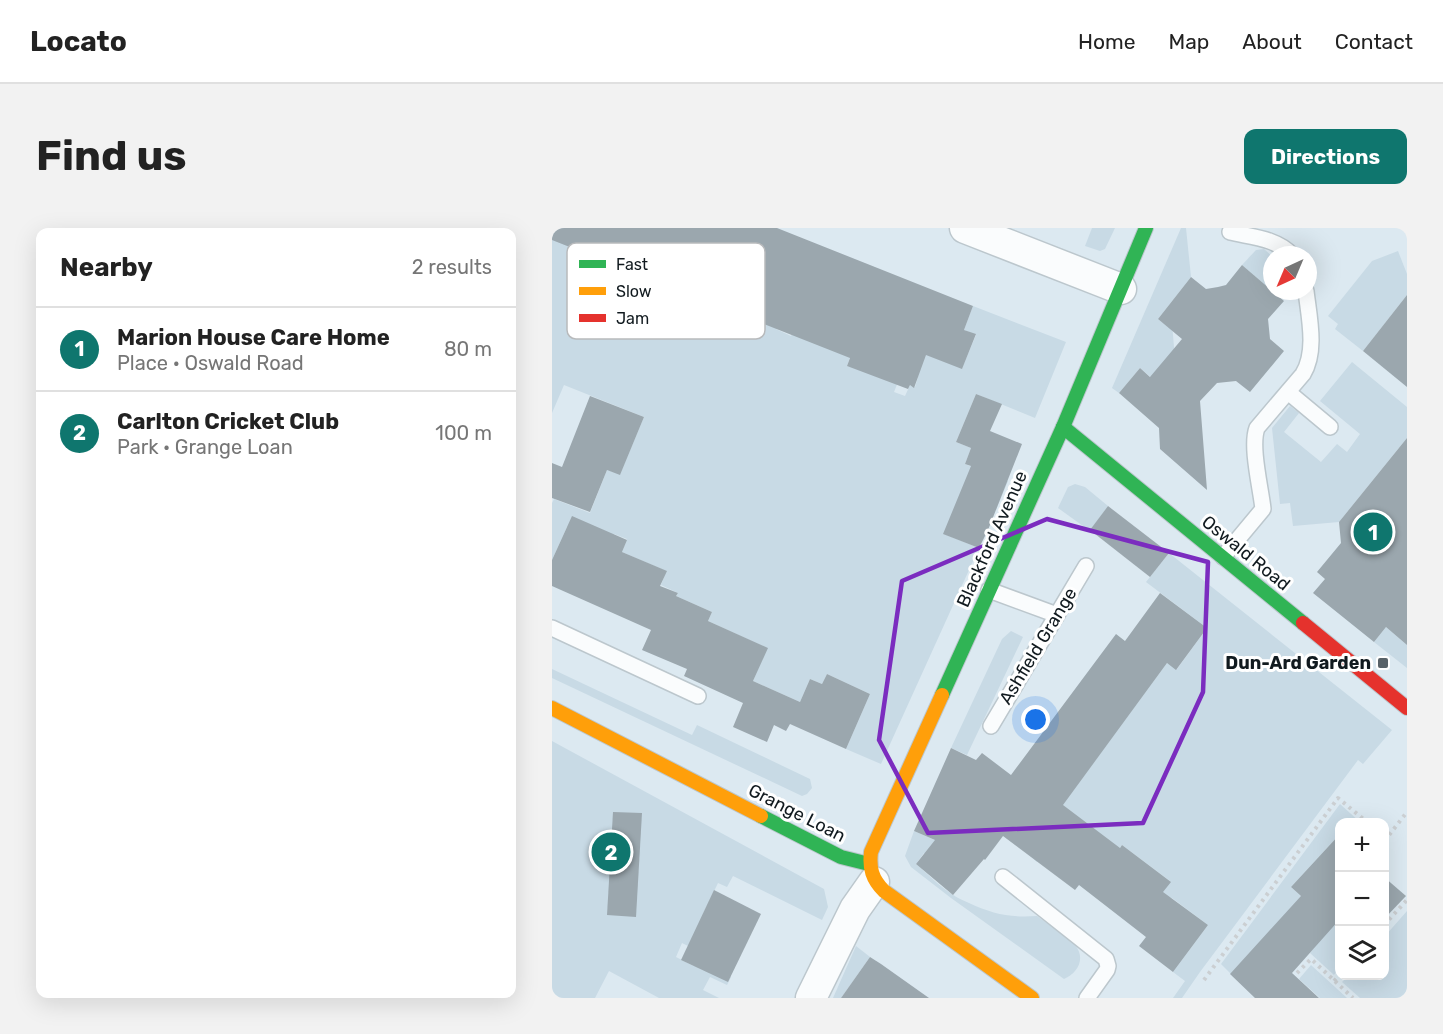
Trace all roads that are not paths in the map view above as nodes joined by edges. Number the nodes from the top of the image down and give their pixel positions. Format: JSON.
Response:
{"nodes":[{"id":1,"x":965,"y":228,"type":"edge"},
{"id":2,"x":1146,"y":228,"type":"edge"},
{"id":3,"x":1230,"y":232,"type":"dead end"},
{"id":4,"x":1280,"y":246,"type":"edge"},
{"id":5,"x":1121,"y":289,"type":"junction"},
{"id":6,"x":1307,"y":300,"type":"edge"},
{"id":7,"x":1288,"y":392,"type":"junction"},
{"id":8,"x":1063,"y":427,"type":"junction"},
{"id":9,"x":1330,"y":427,"type":"dead end"},
{"id":10,"x":1223,"y":557,"type":"junction"},
{"id":11,"x":1086,"y":566,"type":"dead end"},
{"id":12,"x":989,"y":591,"type":"junction"},
{"id":13,"x":1057,"y":615,"type":"junction"},
{"id":14,"x":552,"y":628,"type":"edge"},
{"id":15,"x":698,"y":696,"type":"dead end"},
{"id":16,"x":552,"y":708,"type":"edge"},
{"id":17,"x":1407,"y":708,"type":"edge"},
{"id":18,"x":991,"y":726,"type":"dead end"},
{"id":19,"x":871,"y":873,"type":"junction"},
{"id":20,"x":1003,"y":877,"type":"dead end"},
{"id":21,"x":811,"y":998,"type":"edge"},
{"id":22,"x":1032,"y":998,"type":"edge"},
{"id":23,"x":1087,"y":998,"type":"edge"}],
"edges":[{"from":1,"to":5,"type":"street"},
{"from":2,"to":5,"type":"street","name":"Blackford Avenue"},
{"from":3,"to":4,"type":"lane"},
{"from":5,"to":8,"type":"street","name":"Blackford Avenue"},
{"from":6,"to":7,"type":"lane"},
{"from":7,"to":9,"type":"lane"},
{"from":7,"to":10,"type":"lane"},
{"from":8,"to":10,"type":"street","name":"Oswald Road"},
{"from":8,"to":12,"type":"street","name":"Blackford Avenue"},
{"from":10,"to":17,"type":"street","name":"Oswald Road"},
{"from":11,"to":13,"type":"lane","name":"Ashfield Grange"},
{"from":12,"to":13,"type":"lane"},
{"from":12,"to":19,"type":"street","name":"Blackford Avenue"},
{"from":13,"to":18,"type":"lane","name":"Ashfield Grange"},
{"from":14,"to":15,"type":"lane"},
{"from":16,"to":19,"type":"street","name":"Grange Loan"},
{"from":19,"to":21,"type":"street"},
{"from":19,"to":22,"type":"street","name":"Grange Loan"},
{"from":20,"to":23,"type":"lane"}]}
